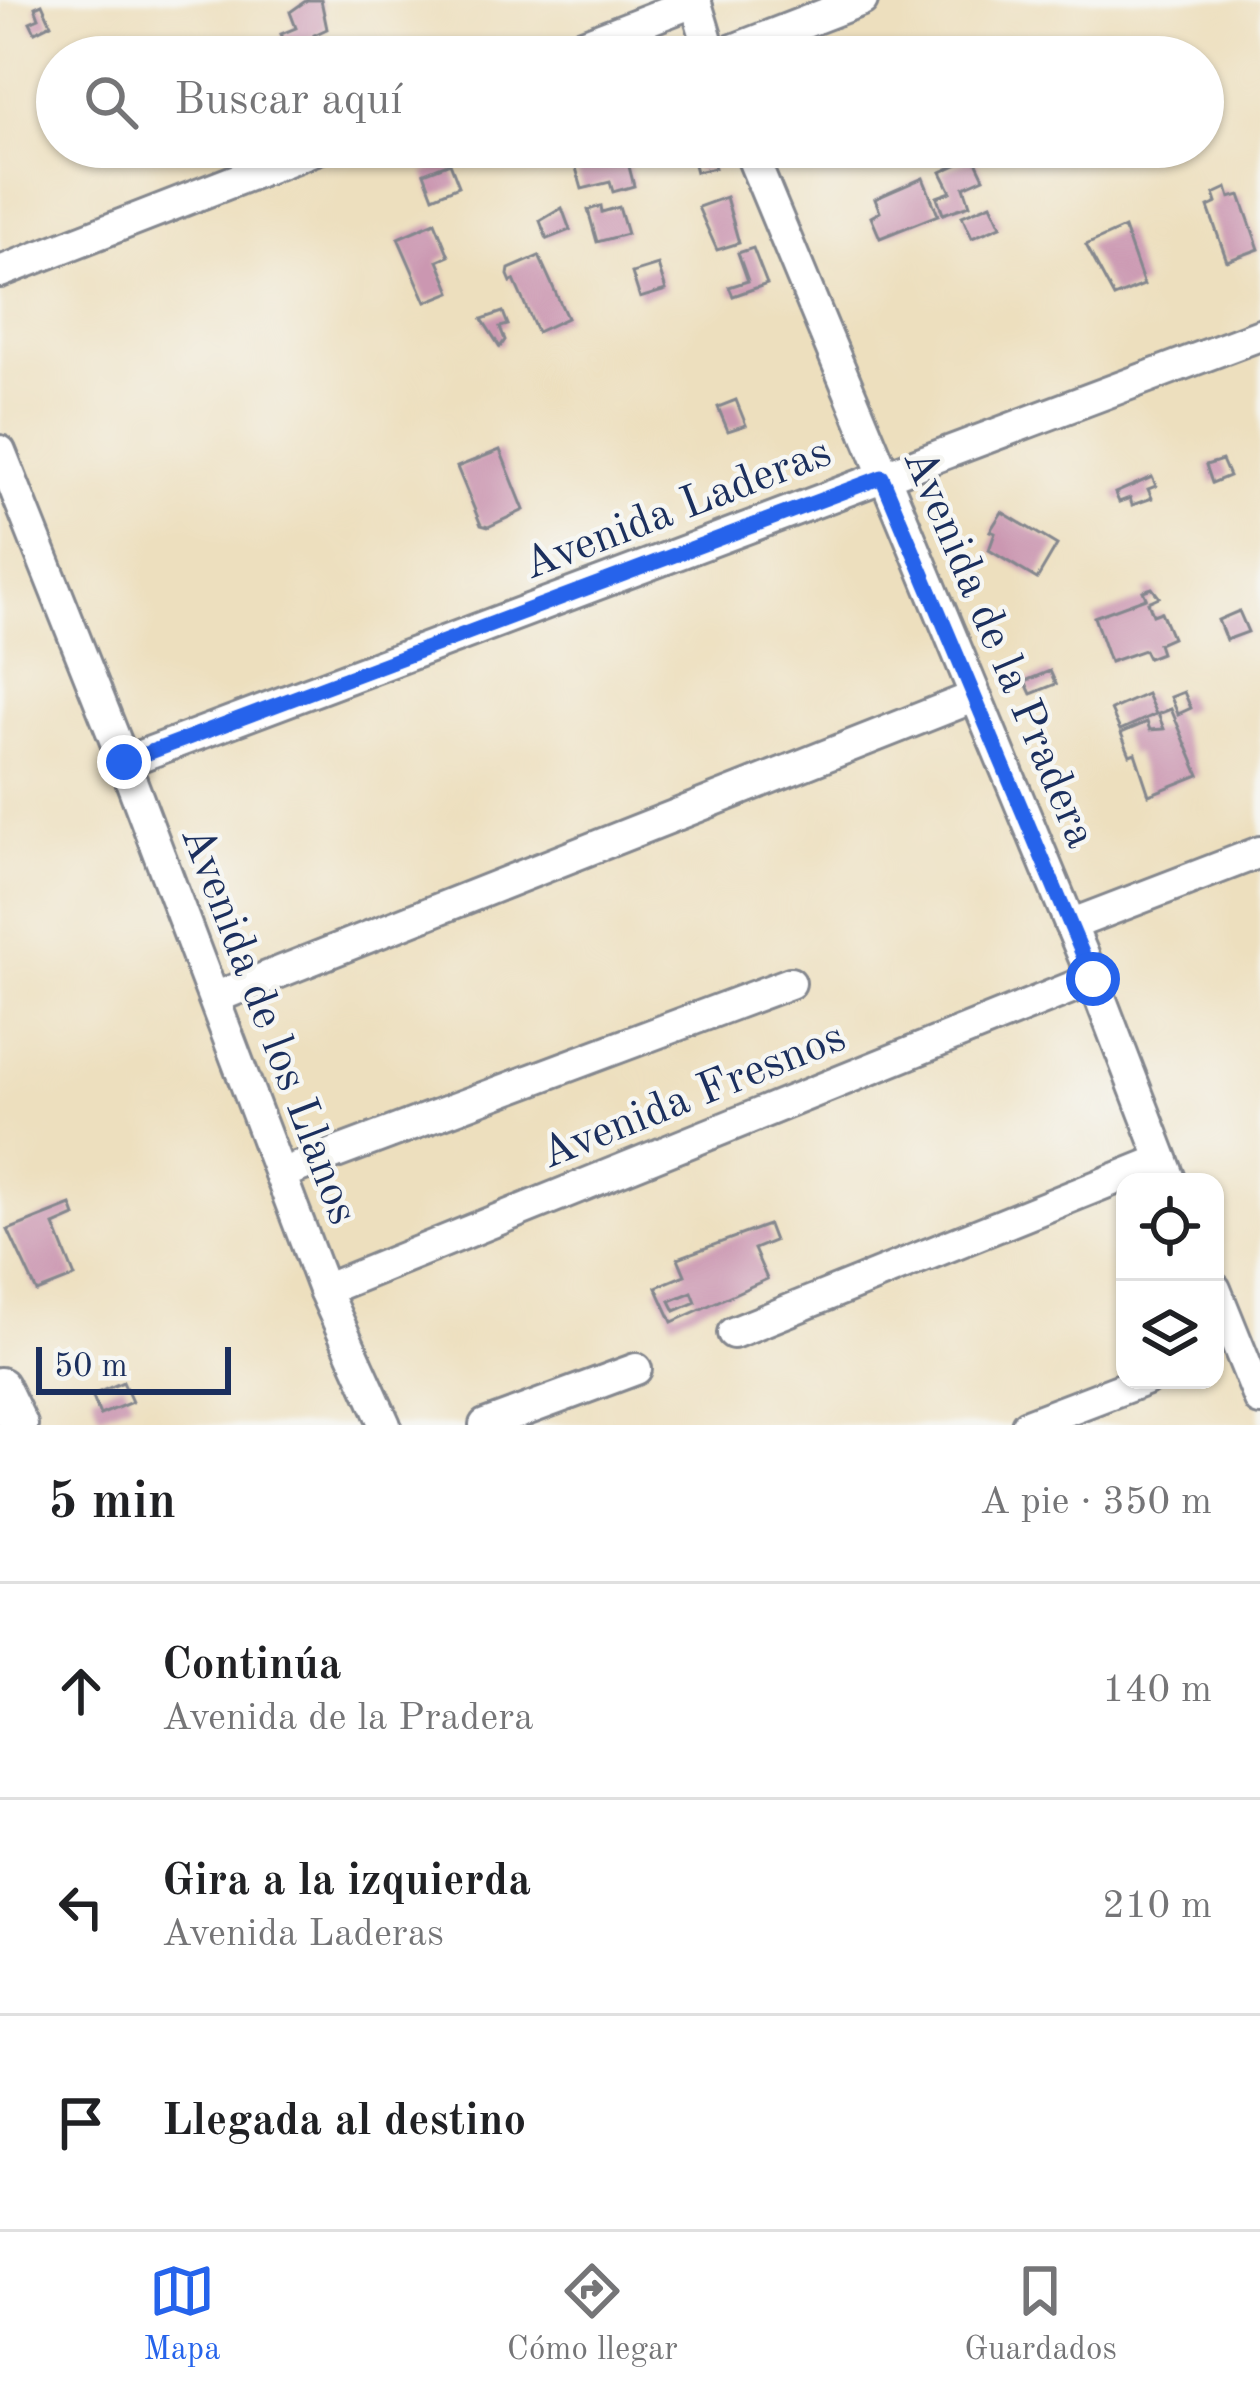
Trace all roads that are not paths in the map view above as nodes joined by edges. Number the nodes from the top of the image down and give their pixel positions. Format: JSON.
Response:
{"nodes":[{"id":1,"x":862,"y":0,"type":"edge"},
{"id":2,"x":695,"y":1,"type":"edge"},
{"id":3,"x":606,"y":36,"type":"edge"},
{"id":4,"x":706,"y":36,"type":"edge"},
{"id":5,"x":768,"y":36,"type":"edge"},
{"id":6,"x":267,"y":168,"type":"edge"},
{"id":7,"x":757,"y":168,"type":"edge"},
{"id":8,"x":0,"y":272,"type":"edge"},
{"id":9,"x":1260,"y":335,"type":"edge"},
{"id":10,"x":0,"y":451,"type":"edge"},
{"id":11,"x":882,"y":477,"type":"junction"},
{"id":12,"x":974,"y":697,"type":"junction"},
{"id":13,"x":124,"y":762,"type":"junction"},
{"id":14,"x":1260,"y":852,"type":"edge"},
{"id":15,"x":1070,"y":926,"type":"junction"},
{"id":16,"x":1093,"y":979,"type":"junction"},
{"id":17,"x":790,"y":983,"type":"dead end"},
{"id":18,"x":214,"y":998,"type":"junction"},
{"id":19,"x":1166,"y":1171,"type":"edge"},
{"id":20,"x":280,"y":1174,"type":"junction"},
{"id":21,"x":324,"y":1290,"type":"junction"},
{"id":22,"x":1224,"y":1313,"type":"edge"},
{"id":23,"x":733,"y":1333,"type":"dead end"},
{"id":24,"x":1238,"y":1351,"type":"edge"},
{"id":25,"x":636,"y":1369,"type":"dead end"},
{"id":26,"x":0,"y":1386,"type":"edge"},
{"id":27,"x":1121,"y":1389,"type":"edge"},
{"id":28,"x":1260,"y":1400,"type":"edge"},
{"id":29,"x":19,"y":1425,"type":"edge"},
{"id":30,"x":385,"y":1425,"type":"edge"},
{"id":31,"x":485,"y":1425,"type":"edge"},
{"id":32,"x":1027,"y":1425,"type":"edge"}],
"edges":[{"from":1,"to":5,"type":"street"},
{"from":2,"to":3,"type":"street"},
{"from":2,"to":4,"type":"street"},
{"from":6,"to":8,"type":"street"},
{"from":7,"to":11,"type":"street","name":"Avenida de la Pradera"},
{"from":9,"to":11,"type":"street","name":"Avenida Laderas"},
{"from":10,"to":13,"type":"street","name":"Avenida de los Llanos"},
{"from":11,"to":12,"type":"street","name":"Avenida de la Pradera"},
{"from":11,"to":13,"type":"street","name":"Avenida Laderas"},
{"from":12,"to":15,"type":"street","name":"Avenida de la Pradera"},
{"from":12,"to":18,"type":"street"},
{"from":13,"to":18,"type":"street","name":"Avenida de los Llanos"},
{"from":14,"to":15,"type":"street"},
{"from":15,"to":16,"type":"street","name":"Avenida de la Pradera"},
{"from":16,"to":19,"type":"street","name":"Avenida de la Pradera"},
{"from":16,"to":21,"type":"street","name":"Avenida Fresnos"},
{"from":17,"to":20,"type":"street"},
{"from":18,"to":20,"type":"street","name":"Avenida de los Llanos"},
{"from":19,"to":23,"type":"street"},
{"from":20,"to":21,"type":"street","name":"Avenida de los Llanos"},
{"from":21,"to":30,"type":"street","name":"Avenida de los Llanos"},
{"from":22,"to":24,"type":"street"},
{"from":24,"to":28,"type":"street"},
{"from":25,"to":31,"type":"street"},
{"from":26,"to":29,"type":"street"},
{"from":27,"to":32,"type":"street"}]}
